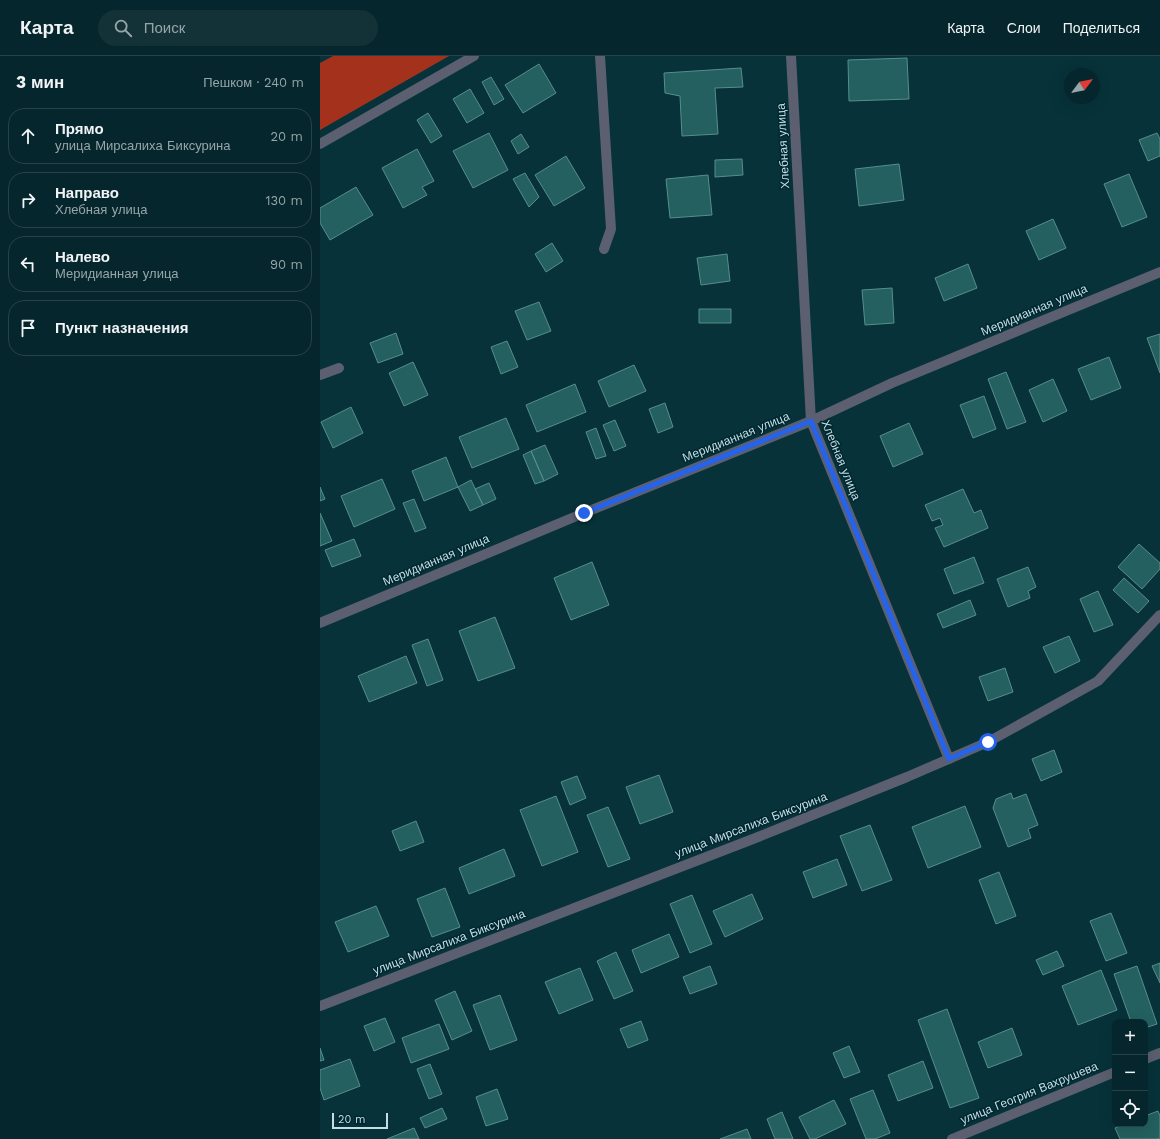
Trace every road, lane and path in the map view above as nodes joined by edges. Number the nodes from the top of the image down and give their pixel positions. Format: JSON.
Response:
{"nodes":[{"id":1,"x":474,"y":56,"type":"edge"},
{"id":2,"x":600,"y":56,"type":"edge"},
{"id":3,"x":792,"y":56,"type":"edge"},
{"id":4,"x":320,"y":144,"type":"edge"},
{"id":5,"x":604,"y":249,"type":"dead end"},
{"id":6,"x":1160,"y":272,"type":"edge"},
{"id":7,"x":339,"y":368,"type":"dead end"},
{"id":8,"x":320,"y":375,"type":"edge"},
{"id":9,"x":811,"y":421,"type":"junction"},
{"id":10,"x":1160,"y":615,"type":"edge"},
{"id":11,"x":320,"y":623,"type":"edge"},
{"id":12,"x":949,"y":759,"type":"junction"},
{"id":13,"x":320,"y":1006,"type":"edge"},
{"id":14,"x":1160,"y":1053,"type":"edge"},
{"id":15,"x":1148,"y":1058,"type":"edge"},
{"id":16,"x":1112,"y":1073,"type":"edge"},
{"id":17,"x":952,"y":1139,"type":"edge"}],
"edges":[{"from":1,"to":4,"type":"street"},
{"from":2,"to":5,"type":"street"},
{"from":3,"to":9,"type":"street","name":"Хлебная улица"},
{"from":6,"to":9,"type":"street","name":"Меридианная улица"},
{"from":7,"to":8,"type":"street"},
{"from":9,"to":11,"type":"street","name":"Меридианная улица"},
{"from":9,"to":12,"type":"street","name":"Хлебная улица"},
{"from":10,"to":12,"type":"street","name":"улица Мирсалиха Биксурина"},
{"from":12,"to":13,"type":"street","name":"улица Мирсалиха Биксурина"},
{"from":14,"to":15,"type":"street"},
{"from":16,"to":17,"type":"street","name":"улица Геогрия Вахрушева"}]}
